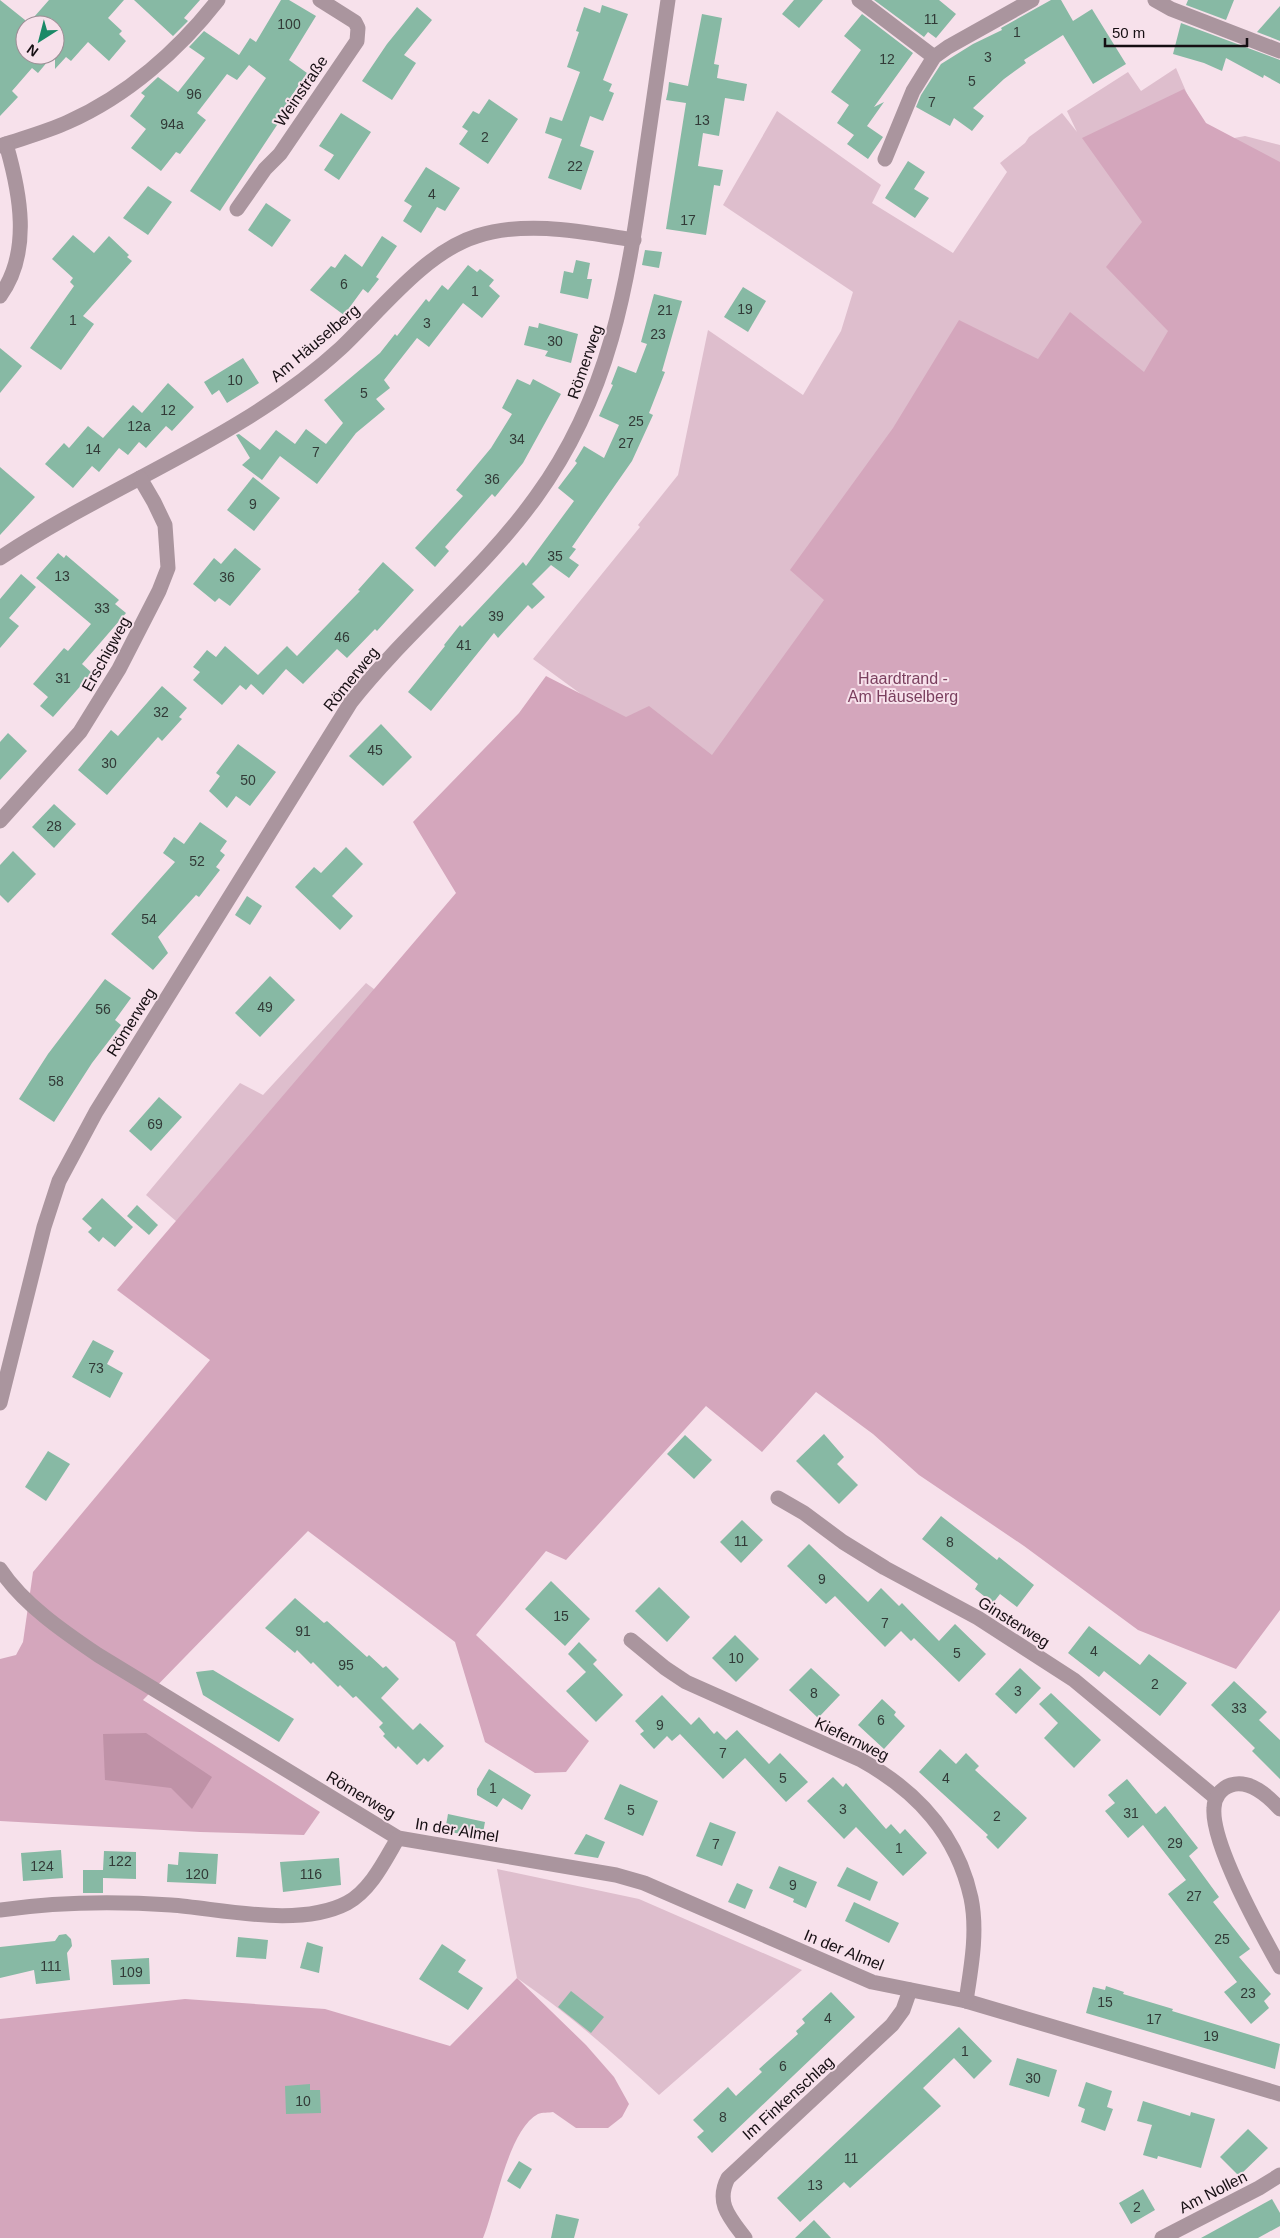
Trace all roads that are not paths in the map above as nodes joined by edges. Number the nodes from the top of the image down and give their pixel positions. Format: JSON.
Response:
{"nodes":[{"id":1,"x":218,"y":0,"type":"edge"},
{"id":2,"x":320,"y":0,"type":"edge"},
{"id":3,"x":668,"y":0,"type":"edge"},
{"id":4,"x":859,"y":0,"type":"edge"},
{"id":5,"x":1032,"y":0,"type":"edge"},
{"id":6,"x":1155,"y":0,"type":"edge"},
{"id":7,"x":1174,"y":4,"type":"edge"},
{"id":8,"x":1280,"y":51,"type":"edge"},
{"id":9,"x":934,"y":57,"type":"junction"},
{"id":10,"x":3,"y":145,"type":"edge"},
{"id":11,"x":885,"y":160,"type":"dead end"},
{"id":12,"x":237,"y":209,"type":"dead end"},
{"id":13,"x":634,"y":240,"type":"junction"},
{"id":14,"x":0,"y":296,"type":"edge"},
{"id":15,"x":140,"y":478,"type":"junction"},
{"id":16,"x":0,"y":558,"type":"edge"},
{"id":17,"x":0,"y":821,"type":"edge"},
{"id":18,"x":0,"y":1404,"type":"edge"},
{"id":19,"x":778,"y":1498,"type":"dead end"},
{"id":20,"x":0,"y":1569,"type":"edge"},
{"id":21,"x":631,"y":1640,"type":"dead end"},
{"id":22,"x":1216,"y":1798,"type":"junction"},
{"id":23,"x":1280,"y":1809,"type":"edge"},
{"id":24,"x":398,"y":1838,"type":"junction"},
{"id":25,"x":0,"y":1910,"type":"edge"},
{"id":26,"x":1280,"y":1967,"type":"edge"},
{"id":27,"x":910,"y":1990,"type":"junction"},
{"id":28,"x":966,"y":2001,"type":"junction"},
{"id":29,"x":1280,"y":2094,"type":"edge"},
{"id":30,"x":1280,"y":2175,"type":"edge"},
{"id":31,"x":745,"y":2238,"type":"edge"},
{"id":32,"x":1162,"y":2238,"type":"edge"}],
"edges":[{"from":1,"to":10,"type":"street"},
{"from":2,"to":12,"type":"street","name":"Weinstraße"},
{"from":3,"to":13,"type":"street","name":"Römerweg"},
{"from":4,"to":9,"type":"street"},
{"from":5,"to":9,"type":"street"},
{"from":6,"to":7,"type":"street"},
{"from":7,"to":8,"type":"street"},
{"from":9,"to":11,"type":"street"},
{"from":10,"to":14,"type":"street"},
{"from":13,"to":15,"type":"street","name":"Am Häuselberg"},
{"from":13,"to":18,"type":"street","name":"Römerweg"},
{"from":15,"to":16,"type":"street","name":"Am Häuselberg"},
{"from":15,"to":17,"type":"street","name":"Erschigweg"},
{"from":19,"to":22,"type":"street","name":"Ginsterweg"},
{"from":20,"to":24,"type":"street","name":"Römerweg"},
{"from":21,"to":28,"type":"street","name":"Kiefernweg"},
{"from":22,"to":23,"type":"street"},
{"from":22,"to":26,"type":"street"},
{"from":24,"to":25,"type":"street","name":"Römerweg"},
{"from":24,"to":27,"type":"street","name":"In der Almel"},
{"from":27,"to":28,"type":"street","name":"In der Almel"},
{"from":27,"to":31,"type":"street","name":"Im Finkenschlag"},
{"from":28,"to":29,"type":"street","name":"In der Almel"},
{"from":30,"to":32,"type":"street","name":"Am Nollen"}]}
